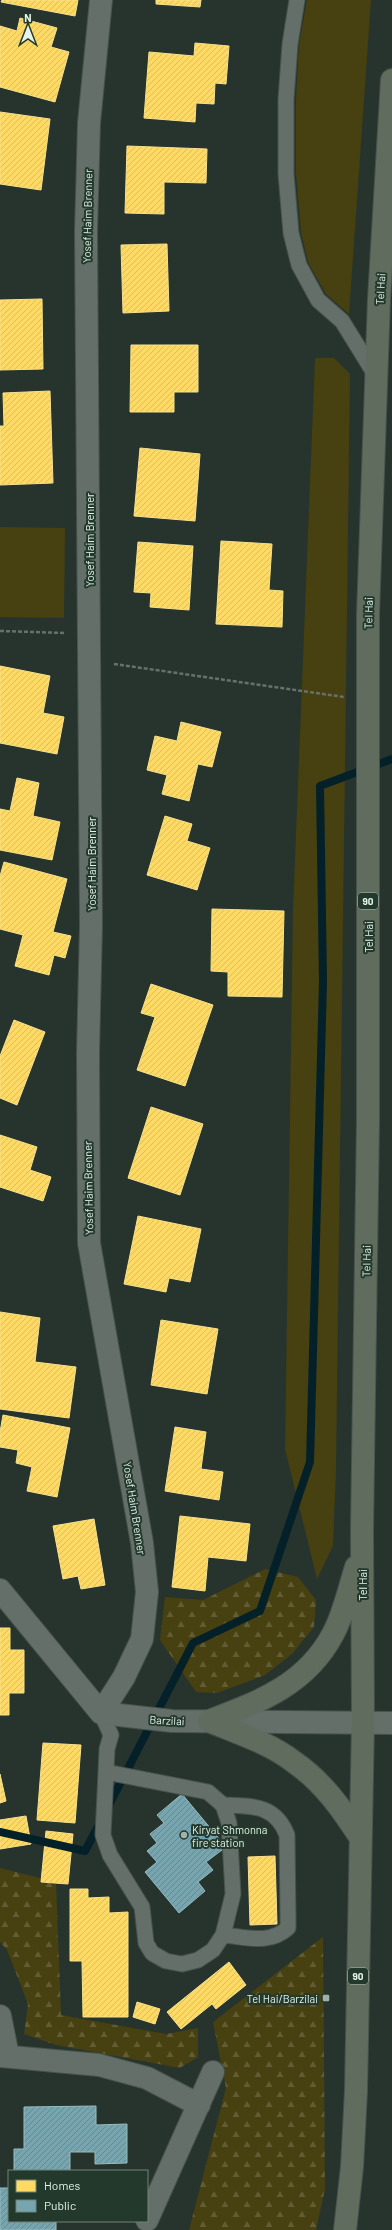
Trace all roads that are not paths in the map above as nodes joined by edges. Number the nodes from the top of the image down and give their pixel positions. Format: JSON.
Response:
{"nodes":[{"id":1,"x":101,"y":0,"type":"edge"},
{"id":2,"x":297,"y":0,"type":"edge"},
{"id":3,"x":392,"y":80,"type":"edge"},
{"id":4,"x":376,"y":376,"type":"junction"},
{"id":5,"x":362,"y":1551,"type":"junction"},
{"id":6,"x":0,"y":1590,"type":"edge"},
{"id":7,"x":101,"y":1713,"type":"junction"},
{"id":8,"x":209,"y":1721,"type":"junction"},
{"id":9,"x":363,"y":1722,"type":"junction"},
{"id":10,"x":392,"y":1723,"type":"edge"},
{"id":11,"x":106,"y":1772,"type":"junction"},
{"id":12,"x":223,"y":1805,"type":"junction"},
{"id":13,"x":360,"y":1837,"type":"junction"},
{"id":14,"x":223,"y":1935,"type":"junction"},
{"id":15,"x":0,"y":2016,"type":"edge"},
{"id":16,"x":4,"y":2056,"type":"edge"},
{"id":17,"x":214,"y":2072,"type":"dead end"},
{"id":18,"x":199,"y":2105,"type":"junction"},
{"id":19,"x":148,"y":2219,"type":"edge"},
{"id":20,"x":345,"y":2230,"type":"edge"}],
"edges":[{"from":1,"to":7,"type":"street","name":"Yosef Haim Brenner"},
{"from":2,"to":4,"type":"lane"},
{"from":3,"to":4,"type":"highway","name":"Tel Hai","number":"90"},
{"from":4,"to":5,"type":"highway","name":"Tel Hai","number":"90"},
{"from":5,"to":8,"type":"highway"},
{"from":5,"to":9,"type":"highway","name":"Tel Hai","number":"90"},
{"from":6,"to":7,"type":"street"},
{"from":7,"to":8,"type":"street","name":"Barzilai"},
{"from":7,"to":11,"type":"lane"},
{"from":8,"to":9,"type":"street","name":"Barzilai"},
{"from":8,"to":13,"type":"highway"},
{"from":9,"to":10,"type":"street","name":"Barzilai"},
{"from":9,"to":13,"type":"highway","number":"90"},
{"from":11,"to":12,"type":"lane"},
{"from":11,"to":14,"type":"lane"},
{"from":12,"to":14,"type":"lane"},
{"from":12,"to":14,"type":"lane"},
{"from":13,"to":20,"type":"highway","number":"90"},
{"from":15,"to":16,"type":"street"},
{"from":16,"to":18,"type":"street"},
{"from":17,"to":18,"type":"street"},
{"from":18,"to":19,"type":"street"}]}
